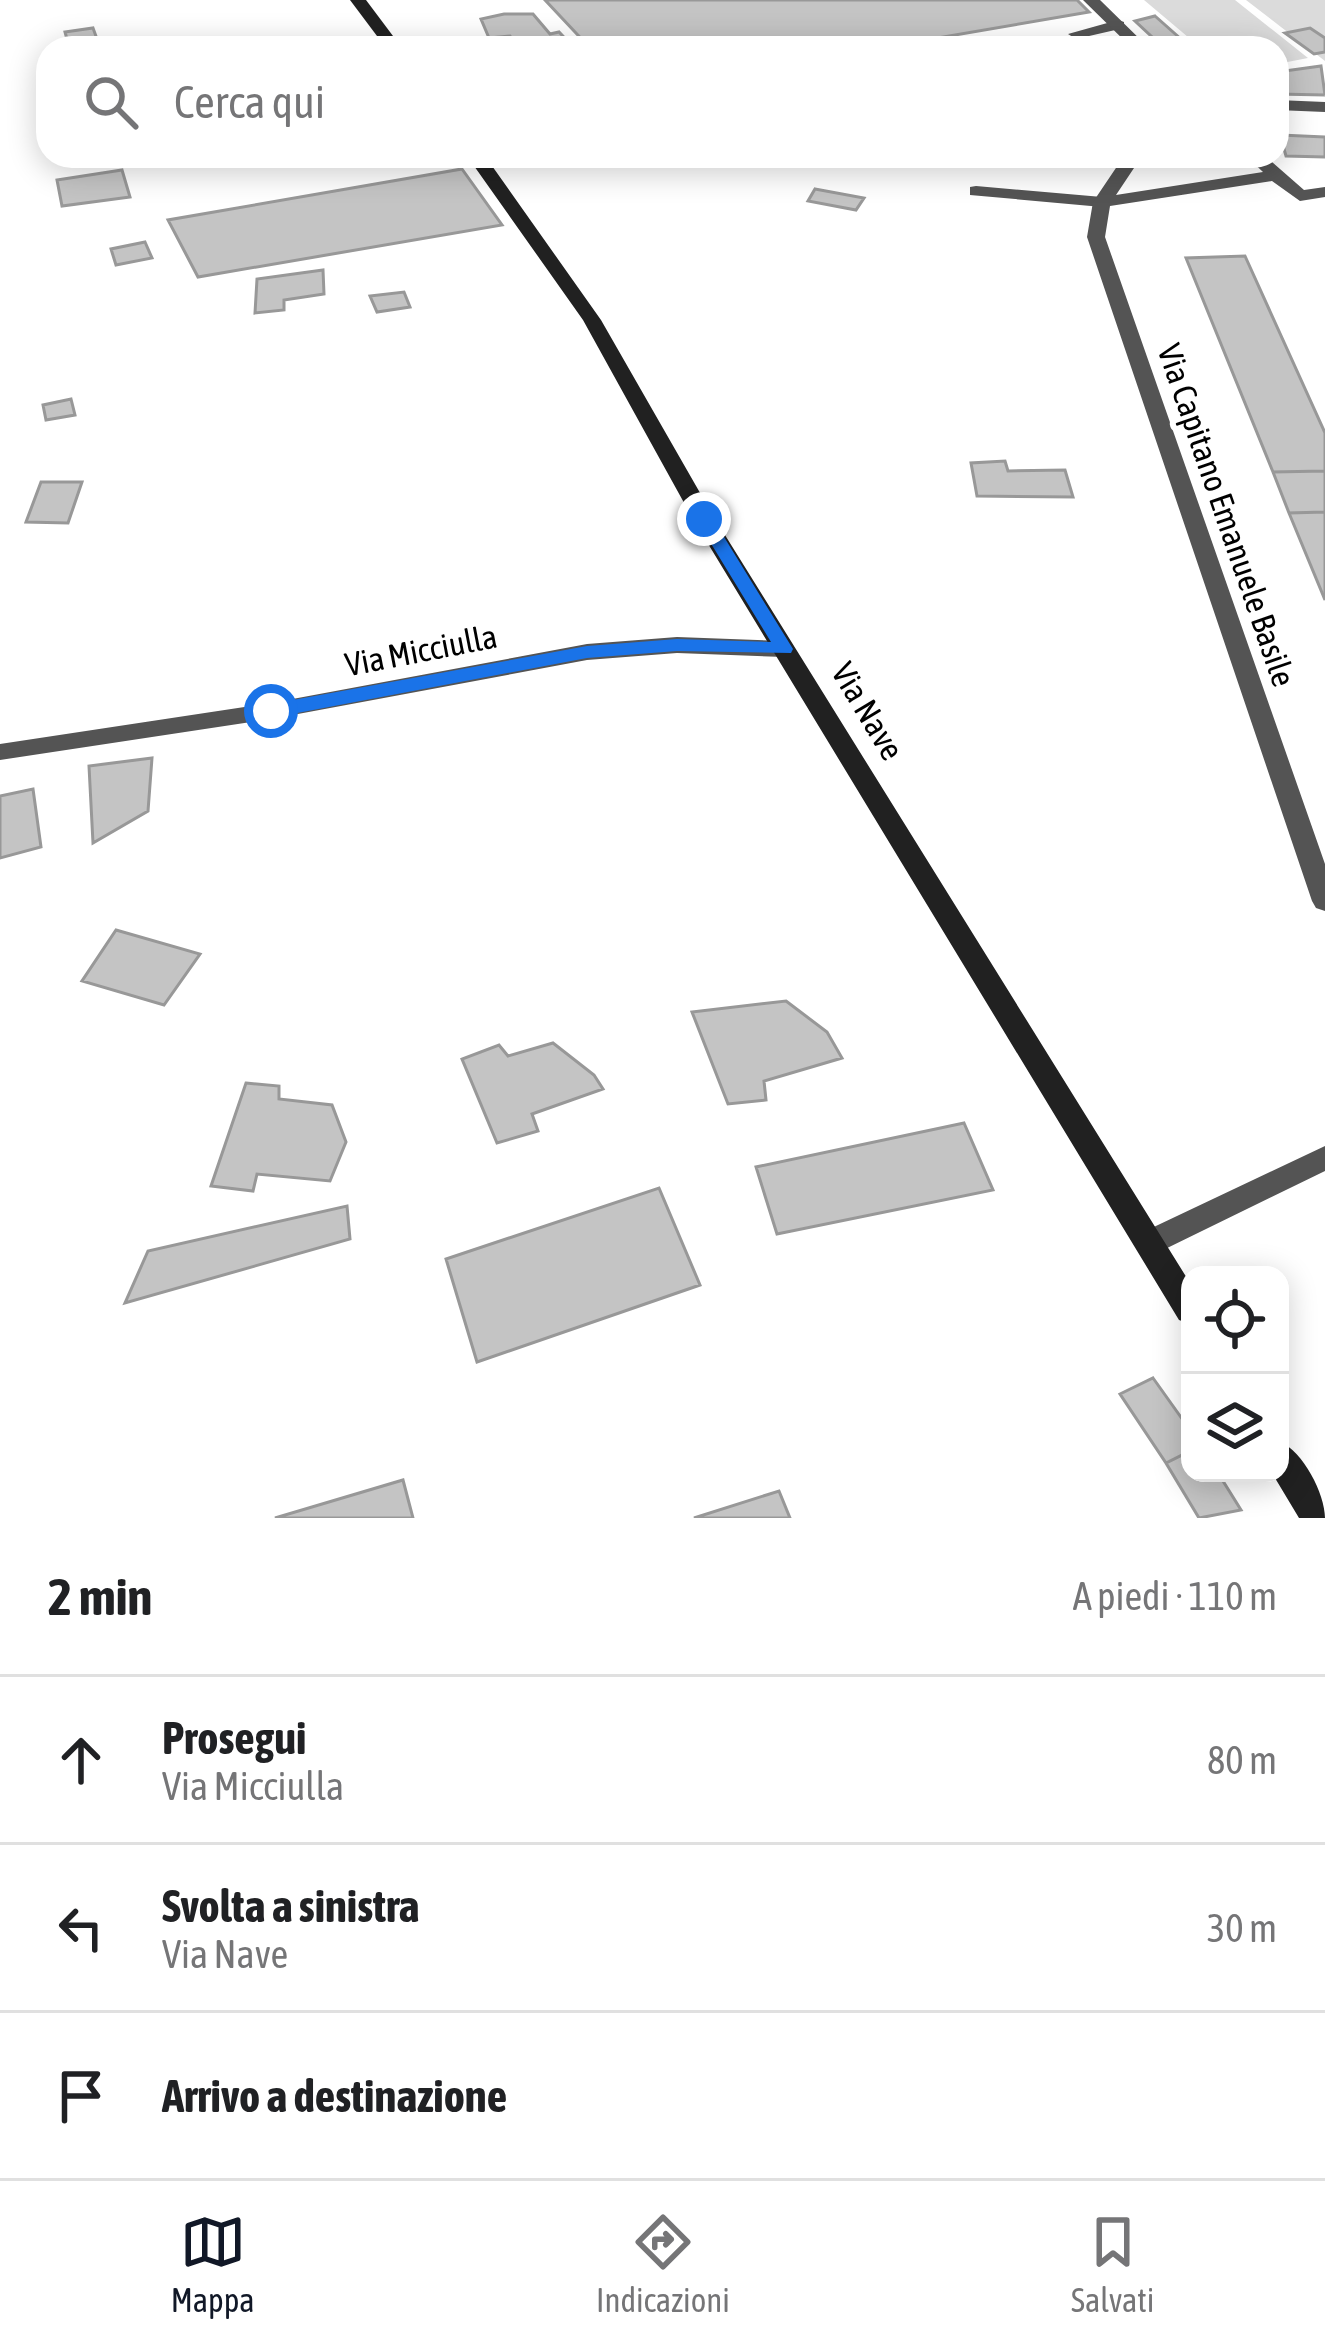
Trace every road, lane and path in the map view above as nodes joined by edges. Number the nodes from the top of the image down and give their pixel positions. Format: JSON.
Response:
{"nodes":[{"id":1,"x":358,"y":0,"type":"edge"},
{"id":2,"x":1091,"y":0,"type":"edge"},
{"id":3,"x":1118,"y":26,"type":"junction"},
{"id":4,"x":1076,"y":34,"type":"dead end"},
{"id":5,"x":385,"y":36,"type":"edge"},
{"id":6,"x":1129,"y":36,"type":"edge"},
{"id":7,"x":1289,"y":106,"type":"edge"},
{"id":8,"x":1325,"y":107,"type":"edge"},
{"id":9,"x":484,"y":168,"type":"edge"},
{"id":10,"x":1125,"y":168,"type":"edge"},
{"id":11,"x":1268,"y":168,"type":"edge"},
{"id":12,"x":1275,"y":175,"type":"junction"},
{"id":13,"x":976,"y":190,"type":"dead end"},
{"id":14,"x":1325,"y":192,"type":"edge"},
{"id":15,"x":1102,"y":202,"type":"junction"},
{"id":16,"x":784,"y":649,"type":"junction"},
{"id":17,"x":0,"y":752,"type":"edge"},
{"id":18,"x":1325,"y":901,"type":"edge"},
{"id":19,"x":1325,"y":1158,"type":"edge"},
{"id":20,"x":1149,"y":1243,"type":"junction"},
{"id":21,"x":1181,"y":1295,"type":"edge"},
{"id":22,"x":1289,"y":1472,"type":"edge"},
{"id":23,"x":1317,"y":1518,"type":"edge"}],
"edges":[{"from":1,"to":5,"type":"street"},
{"from":2,"to":3,"type":"street"},
{"from":3,"to":4,"type":"street"},
{"from":3,"to":6,"type":"street"},
{"from":7,"to":8,"type":"street"},
{"from":9,"to":16,"type":"street","name":"Via Nave"},
{"from":10,"to":15,"type":"street"},
{"from":11,"to":12,"type":"street"},
{"from":12,"to":14,"type":"street"},
{"from":12,"to":15,"type":"street"},
{"from":13,"to":15,"type":"street"},
{"from":15,"to":18,"type":"street","name":"Via Capitano Emanuele Basile"},
{"from":16,"to":17,"type":"street","name":"Via Micciulla"},
{"from":16,"to":20,"type":"street","name":"Via Nave"},
{"from":19,"to":20,"type":"street"},
{"from":20,"to":21,"type":"street","name":"Via Nave"},
{"from":22,"to":23,"type":"street"}]}
